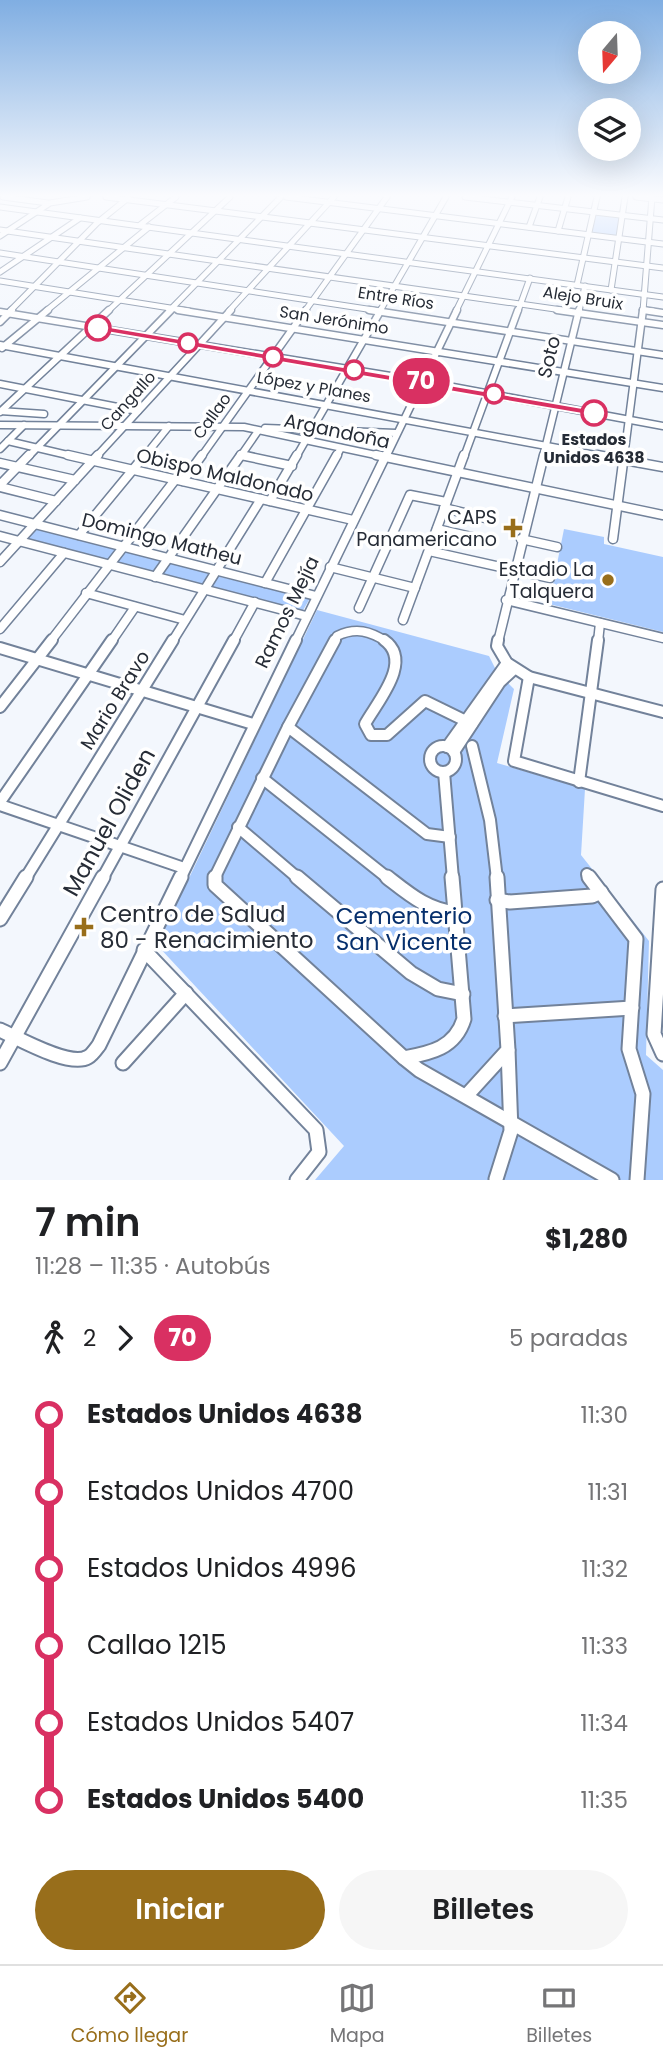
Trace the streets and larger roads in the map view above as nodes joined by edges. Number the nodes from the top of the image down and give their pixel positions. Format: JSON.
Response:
{"nodes":[{"id":1,"x":30,"y":252,"type":"edge"},
{"id":2,"x":67,"y":252,"type":"edge"},
{"id":3,"x":119,"y":252,"type":"edge"},
{"id":4,"x":165,"y":252,"type":"edge"},
{"id":5,"x":228,"y":252,"type":"edge"},
{"id":6,"x":284,"y":252,"type":"edge"},
{"id":7,"x":333,"y":252,"type":"edge"},
{"id":8,"x":415,"y":252,"type":"edge"},
{"id":9,"x":485,"y":252,"type":"edge"},
{"id":10,"x":540,"y":252,"type":"edge"},
{"id":11,"x":584,"y":252,"type":"edge"},
{"id":12,"x":617,"y":252,"type":"edge"},
{"id":13,"x":647,"y":252,"type":"edge"},
{"id":14,"x":0,"y":253,"type":"edge"},
{"id":15,"x":172,"y":253,"type":"junction"},
{"id":16,"x":347,"y":254,"type":"junction"},
{"id":17,"x":23,"y":257,"type":"junction"},
{"id":18,"x":583,"y":258,"type":"junction"},
{"id":19,"x":220,"y":260,"type":"junction"},
{"id":20,"x":57,"y":262,"type":"junction"},
{"id":21,"x":409,"y":262,"type":"junction"},
{"id":22,"x":615,"y":262,"type":"junction"},
{"id":23,"x":646,"y":266,"type":"junction"},
{"id":24,"x":270,"y":267,"type":"junction"},
{"id":25,"x":99,"y":268,"type":"junction"},
{"id":26,"x":663,"y":268,"type":"edge"},
{"id":27,"x":476,"y":271,"type":"junction"},
{"id":28,"x":0,"y":272,"type":"edge"},
{"id":29,"x":148,"y":275,"type":"junction"},
{"id":30,"x":332,"y":275,"type":"junction"},
{"id":31,"x":530,"y":278,"type":"junction"},
{"id":32,"x":0,"y":281,"type":"edge"},
{"id":33,"x":198,"y":283,"type":"junction"},
{"id":34,"x":396,"y":285,"type":"junction"},
{"id":35,"x":33,"y":286,"type":"junction"},
{"id":36,"x":581,"y":286,"type":"junction"},
{"id":37,"x":248,"y":290,"type":"junction"},
{"id":38,"x":611,"y":290,"type":"junction"},
{"id":39,"x":70,"y":292,"type":"junction"},
{"id":40,"x":644,"y":294,"type":"junction"},
{"id":41,"x":464,"y":295,"type":"junction"},
{"id":42,"x":663,"y":297,"type":"edge"},
{"id":43,"x":120,"y":300,"type":"junction"},
{"id":44,"x":315,"y":300,"type":"junction"},
{"id":45,"x":521,"y":303,"type":"junction"},
{"id":46,"x":173,"y":309,"type":"junction"},
{"id":47,"x":382,"y":310,"type":"junction"},
{"id":48,"x":643,"y":310,"type":"junction"},
{"id":49,"x":0,"y":312,"type":"edge"},
{"id":50,"x":579,"y":312,"type":"junction"},
{"id":51,"x":8,"y":313,"type":"junction"},
{"id":52,"x":663,"y":313,"type":"edge"},
{"id":53,"x":224,"y":317,"type":"junction"},
{"id":54,"x":39,"y":318,"type":"junction"},
{"id":55,"x":451,"y":321,"type":"junction"},
{"id":56,"x":641,"y":321,"type":"junction"},
{"id":57,"x":0,"y":322,"type":"edge"},
{"id":58,"x":663,"y":325,"type":"edge"},
{"id":59,"x":91,"y":327,"type":"junction"},
{"id":60,"x":295,"y":327,"type":"junction"},
{"id":61,"x":510,"y":330,"type":"junction"},
{"id":62,"x":146,"y":336,"type":"junction"},
{"id":63,"x":366,"y":339,"type":"junction"},
{"id":64,"x":571,"y":340,"type":"junction"},
{"id":65,"x":198,"y":345,"type":"junction"},
{"id":66,"x":2,"y":347,"type":"edge"},
{"id":67,"x":436,"y":351,"type":"junction"},
{"id":68,"x":638,"y":351,"type":"junction"},
{"id":69,"x":663,"y":355,"type":"edge"},
{"id":70,"x":60,"y":356,"type":"junction"},
{"id":71,"x":274,"y":357,"type":"junction"},
{"id":72,"x":499,"y":361,"type":"junction"},
{"id":73,"x":116,"y":366,"type":"junction"},
{"id":74,"x":348,"y":369,"type":"junction"},
{"id":75,"x":563,"y":371,"type":"junction"},
{"id":76,"x":171,"y":376,"type":"junction"},
{"id":77,"x":421,"y":381,"type":"junction"},
{"id":78,"x":633,"y":383,"type":"junction"},
{"id":79,"x":0,"y":384,"type":"edge"},
{"id":80,"x":663,"y":388,"type":"edge"},
{"id":81,"x":24,"y":389,"type":"junction"},
{"id":82,"x":251,"y":390,"type":"junction"},
{"id":83,"x":487,"y":393,"type":"junction"},
{"id":84,"x":83,"y":401,"type":"junction"},
{"id":85,"x":329,"y":404,"type":"junction"},
{"id":86,"x":554,"y":406,"type":"junction"},
{"id":87,"x":0,"y":411,"type":"edge"},
{"id":88,"x":138,"y":411,"type":"junction"},
{"id":89,"x":44,"y":414,"type":"dead end"},
{"id":90,"x":404,"y":417,"type":"junction"},
{"id":91,"x":628,"y":419,"type":"junction"},
{"id":92,"x":0,"y":425,"type":"edge"},
{"id":93,"x":24,"y":425,"type":"junction"},
{"id":94,"x":125,"y":425,"type":"junction"},
{"id":95,"x":59,"y":426,"type":"junction"},
{"id":96,"x":169,"y":426,"type":"junction"},
{"id":97,"x":663,"y":426,"type":"edge"},
{"id":98,"x":224,"y":427,"type":"junction"},
{"id":99,"x":244,"y":427,"type":"junction"},
{"id":100,"x":314,"y":429,"type":"junction"},
{"id":101,"x":258,"y":430,"type":"junction"},
{"id":102,"x":473,"y":431,"type":"junction"},
{"id":103,"x":396,"y":433,"type":"junction"},
{"id":104,"x":8,"y":441,"type":"junction"},
{"id":105,"x":308,"y":441,"type":"junction"},
{"id":106,"x":545,"y":445,"type":"junction"},
{"id":107,"x":38,"y":448,"type":"junction"},
{"id":108,"x":341,"y":448,"type":"junction"},
{"id":109,"x":0,"y":449,"type":"edge"},
{"id":110,"x":241,"y":455,"type":"junction"},
{"id":111,"x":385,"y":458,"type":"junction"},
{"id":112,"x":623,"y":460,"type":"junction"},
{"id":113,"x":93,"y":461,"type":"junction"},
{"id":114,"x":0,"y":463,"type":"edge"},
{"id":115,"x":292,"y":466,"type":"junction"},
{"id":116,"x":19,"y":467,"type":"junction"},
{"id":117,"x":663,"y":467,"type":"edge"},
{"id":118,"x":133,"y":470,"type":"junction"},
{"id":119,"x":457,"y":473,"type":"junction"},
{"id":120,"x":75,"y":480,"type":"junction"},
{"id":121,"x":179,"y":480,"type":"junction"},
{"id":122,"x":0,"y":486,"type":"edge"},
{"id":123,"x":216,"y":489,"type":"junction"},
{"id":124,"x":534,"y":489,"type":"junction"},
{"id":125,"x":266,"y":500,"type":"junction"},
{"id":126,"x":56,"y":501,"type":"junction"},
{"id":127,"x":445,"y":505,"type":"junction"},
{"id":128,"x":618,"y":506,"type":"junction"},
{"id":129,"x":307,"y":510,"type":"junction"},
{"id":130,"x":0,"y":515,"type":"edge"},
{"id":131,"x":663,"y":515,"type":"edge"},
{"id":132,"x":485,"y":518,"type":"dead end"},
{"id":133,"x":353,"y":520,"type":"junction"},
{"id":134,"x":35,"y":524,"type":"junction"},
{"id":135,"x":437,"y":529,"type":"junction"},
{"id":136,"x":79,"y":535,"type":"junction"},
{"id":137,"x":0,"y":536,"type":"edge"},
{"id":138,"x":476,"y":538,"type":"dead end"},
{"id":139,"x":521,"y":539,"type":"junction"},
{"id":140,"x":613,"y":539,"type":"dead end"},
{"id":141,"x":19,"y":541,"type":"junction"},
{"id":142,"x":122,"y":547,"type":"junction"},
{"id":143,"x":557,"y":547,"type":"dead end"},
{"id":144,"x":429,"y":551,"type":"junction"},
{"id":145,"x":64,"y":553,"type":"junction"},
{"id":146,"x":168,"y":559,"type":"junction"},
{"id":147,"x":0,"y":562,"type":"edge"},
{"id":148,"x":108,"y":564,"type":"junction"},
{"id":149,"x":330,"y":567,"type":"junction"},
{"id":150,"x":514,"y":570,"type":"junction"},
{"id":151,"x":216,"y":571,"type":"junction"},
{"id":152,"x":155,"y":577,"type":"junction"},
{"id":153,"x":372,"y":577,"type":"junction"},
{"id":154,"x":550,"y":578,"type":"dead end"},
{"id":155,"x":265,"y":583,"type":"junction"},
{"id":156,"x":415,"y":588,"type":"junction"},
{"id":157,"x":204,"y":590,"type":"junction"},
{"id":158,"x":86,"y":593,"type":"junction"},
{"id":159,"x":316,"y":596,"type":"junction"},
{"id":160,"x":506,"y":600,"type":"junction"},
{"id":161,"x":255,"y":603,"type":"junction"},
{"id":162,"x":135,"y":607,"type":"junction"},
{"id":163,"x":359,"y":608,"type":"dead end"},
{"id":164,"x":306,"y":616,"type":"junction"},
{"id":165,"x":185,"y":620,"type":"junction"},
{"id":166,"x":403,"y":620,"type":"dead end"},
{"id":167,"x":600,"y":623,"type":"junction"},
{"id":168,"x":0,"y":629,"type":"edge"},
{"id":169,"x":663,"y":638,"type":"edge"},
{"id":170,"x":0,"y":648,"type":"edge"},
{"id":171,"x":37,"y":659,"type":"junction"},
{"id":172,"x":510,"y":666,"type":"junction"},
{"id":173,"x":89,"y":675,"type":"junction"},
{"id":174,"x":529,"y":677,"type":"junction"},
{"id":175,"x":142,"y":691,"type":"junction"},
{"id":176,"x":591,"y":693,"type":"junction"},
{"id":177,"x":0,"y":707,"type":"edge"},
{"id":178,"x":197,"y":707,"type":"junction"},
{"id":179,"x":663,"y":712,"type":"edge"},
{"id":180,"x":469,"y":722,"type":"junction"},
{"id":181,"x":253,"y":724,"type":"junction"},
{"id":182,"x":288,"y":727,"type":"junction"},
{"id":183,"x":472,"y":746,"type":"dead end"},
{"id":184,"x":450,"y":749,"type":"junction"},
{"id":185,"x":444,"y":772,"type":"junction"},
{"id":186,"x":262,"y":778,"type":"junction"},
{"id":187,"x":579,"y":782,"type":"junction"},
{"id":188,"x":0,"y":803,"type":"edge"},
{"id":189,"x":663,"y":806,"type":"edge"},
{"id":190,"x":57,"y":826,"type":"junction"},
{"id":191,"x":239,"y":827,"type":"junction"},
{"id":192,"x":450,"y":837,"type":"junction"},
{"id":193,"x":119,"y":846,"type":"junction"},
{"id":194,"x":184,"y":869,"type":"junction"},
{"id":195,"x":587,"y":874,"type":"dead end"},
{"id":196,"x":663,"y":889,"type":"edge"},
{"id":197,"x":601,"y":892,"type":"junction"},
{"id":198,"x":497,"y":900,"type":"junction"},
{"id":199,"x":456,"y":914,"type":"junction"},
{"id":200,"x":0,"y":919,"type":"edge"},
{"id":201,"x":144,"y":950,"type":"junction"},
{"id":202,"x":661,"y":959,"type":"edge"},
{"id":203,"x":186,"y":993,"type":"junction"},
{"id":204,"x":463,"y":994,"type":"junction"},
{"id":205,"x":632,"y":1008,"type":"junction"},
{"id":206,"x":505,"y":1016,"type":"junction"},
{"id":207,"x":0,"y":1030,"type":"edge"},
{"id":208,"x":15,"y":1037,"type":"junction"},
{"id":209,"x":660,"y":1049,"type":"edge"},
{"id":210,"x":508,"y":1050,"type":"junction"},
{"id":211,"x":404,"y":1058,"type":"junction"},
{"id":212,"x":0,"y":1063,"type":"edge"},
{"id":213,"x":123,"y":1063,"type":"dead end"},
{"id":214,"x":467,"y":1095,"type":"junction"},
{"id":215,"x":512,"y":1121,"type":"junction"},
{"id":216,"x":496,"y":1179,"type":"edge"},
{"id":217,"x":297,"y":1180,"type":"edge"},
{"id":218,"x":612,"y":1180,"type":"edge"},
{"id":219,"x":637,"y":1180,"type":"edge"}],
"edges":[{"from":1,"to":17,"type":"street"},
{"from":2,"to":20,"type":"street"},
{"from":3,"to":25,"type":"street"},
{"from":4,"to":15,"type":"street","name":"Alejo Bruix"},
{"from":5,"to":19,"type":"street"},
{"from":6,"to":24,"type":"street","name":"Cangallo"},
{"from":7,"to":16,"type":"street"},
{"from":8,"to":21,"type":"street","name":"Mario Bravo"},
{"from":9,"to":27,"type":"street","name":"Ramos Mejía"},
{"from":10,"to":18,"type":"street"},
{"from":11,"to":18,"type":"street","name":"Soto"},
{"from":12,"to":22,"type":"street"},
{"from":13,"to":23,"type":"street"},
{"from":14,"to":17,"type":"street","name":"Entre Ríos"},
{"from":15,"to":19,"type":"street","name":"Alejo Bruix"},
{"from":15,"to":29,"type":"street"},
{"from":16,"to":21,"type":"street"},
{"from":16,"to":30,"type":"street","name":"Callao"},
{"from":17,"to":20,"type":"street","name":"Entre Ríos"},
{"from":17,"to":28,"type":"street"},
{"from":18,"to":22,"type":"street"},
{"from":18,"to":36,"type":"street","name":"Soto"},
{"from":19,"to":24,"type":"street","name":"Alejo Bruix"},
{"from":19,"to":33,"type":"street"},
{"from":20,"to":25,"type":"street","name":"Entre Ríos"},
{"from":20,"to":35,"type":"street"},
{"from":21,"to":27,"type":"street"},
{"from":21,"to":34,"type":"street","name":"Mario Bravo"},
{"from":22,"to":23,"type":"street"},
{"from":22,"to":38,"type":"street"},
{"from":23,"to":26,"type":"street"},
{"from":23,"to":40,"type":"street"},
{"from":24,"to":30,"type":"street","name":"Alejo Bruix"},
{"from":24,"to":37,"type":"street","name":"Cangallo"},
{"from":25,"to":29,"type":"street","name":"Entre Ríos"},
{"from":25,"to":39,"type":"street"},
{"from":27,"to":31,"type":"street"},
{"from":27,"to":41,"type":"street","name":"Ramos Mejía"},
{"from":29,"to":33,"type":"street","name":"Entre Ríos"},
{"from":29,"to":43,"type":"street"},
{"from":30,"to":34,"type":"street","name":"Alejo Bruix"},
{"from":30,"to":44,"type":"street","name":"Callao"},
{"from":31,"to":36,"type":"street"},
{"from":31,"to":45,"type":"street"},
{"from":32,"to":35,"type":"street","name":"San Jerónimo"},
{"from":33,"to":37,"type":"street","name":"Entre Ríos"},
{"from":33,"to":46,"type":"street"},
{"from":34,"to":41,"type":"street","name":"Alejo Bruix"},
{"from":34,"to":47,"type":"street","name":"Mario Bravo"},
{"from":35,"to":39,"type":"street","name":"San Jerónimo"},
{"from":35,"to":51,"type":"street"},
{"from":36,"to":38,"type":"street"},
{"from":36,"to":50,"type":"street","name":"Soto"},
{"from":37,"to":44,"type":"street","name":"Entre Ríos"},
{"from":37,"to":53,"type":"street","name":"Cangallo"},
{"from":38,"to":40,"type":"street"},
{"from":39,"to":43,"type":"street","name":"San Jerónimo"},
{"from":39,"to":54,"type":"street"},
{"from":40,"to":42,"type":"street"},
{"from":40,"to":48,"type":"street"},
{"from":41,"to":45,"type":"street","name":"Alejo Bruix"},
{"from":41,"to":55,"type":"street","name":"Ramos Mejía"},
{"from":43,"to":46,"type":"street","name":"San Jerónimo"},
{"from":43,"to":59,"type":"street"},
{"from":44,"to":47,"type":"street","name":"Entre Ríos"},
{"from":44,"to":60,"type":"street","name":"Callao"},
{"from":45,"to":50,"type":"street","name":"Alejo Bruix"},
{"from":45,"to":61,"type":"street"},
{"from":46,"to":53,"type":"street","name":"San Jerónimo"},
{"from":46,"to":62,"type":"street"},
{"from":47,"to":55,"type":"street","name":"Entre Ríos"},
{"from":47,"to":63,"type":"street","name":"Mario Bravo"},
{"from":48,"to":52,"type":"street"},
{"from":48,"to":56,"type":"street"},
{"from":49,"to":51,"type":"street"},
{"from":50,"to":56,"type":"street","name":"Alejo Bruix"},
{"from":50,"to":64,"type":"street","name":"Soto"},
{"from":51,"to":54,"type":"street"},
{"from":51,"to":57,"type":"street"},
{"from":53,"to":60,"type":"street","name":"San Jerónimo"},
{"from":53,"to":65,"type":"street","name":"Cangallo"},
{"from":54,"to":59,"type":"street"},
{"from":54,"to":66,"type":"street"},
{"from":55,"to":61,"type":"street","name":"Entre Ríos"},
{"from":55,"to":67,"type":"street","name":"Ramos Mejía"},
{"from":56,"to":58,"type":"street","name":"Alejo Bruix"},
{"from":56,"to":68,"type":"street"},
{"from":59,"to":62,"type":"street"},
{"from":59,"to":70,"type":"street"},
{"from":60,"to":63,"type":"street","name":"San Jerónimo"},
{"from":60,"to":71,"type":"street","name":"Callao"},
{"from":61,"to":64,"type":"street","name":"Entre Ríos"},
{"from":61,"to":72,"type":"street"},
{"from":62,"to":65,"type":"street"},
{"from":62,"to":73,"type":"street"},
{"from":63,"to":67,"type":"street","name":"San Jerónimo"},
{"from":63,"to":74,"type":"street","name":"Mario Bravo"},
{"from":64,"to":68,"type":"street","name":"Entre Ríos"},
{"from":64,"to":75,"type":"street","name":"Soto"},
{"from":65,"to":71,"type":"street"},
{"from":65,"to":76,"type":"street","name":"Cangallo"},
{"from":66,"to":70,"type":"street","name":"López y Planes"},
{"from":67,"to":72,"type":"street","name":"San Jerónimo"},
{"from":67,"to":77,"type":"street","name":"Ramos Mejía"},
{"from":68,"to":69,"type":"street","name":"Entre Ríos"},
{"from":68,"to":78,"type":"street"},
{"from":70,"to":73,"type":"street","name":"López y Planes"},
{"from":70,"to":81,"type":"street"},
{"from":71,"to":74,"type":"street"},
{"from":71,"to":82,"type":"street","name":"Callao"},
{"from":72,"to":75,"type":"street","name":"San Jerónimo"},
{"from":72,"to":83,"type":"street"},
{"from":73,"to":76,"type":"street","name":"López y Planes"},
{"from":73,"to":84,"type":"street"},
{"from":74,"to":77,"type":"street"},
{"from":74,"to":85,"type":"street","name":"Mario Bravo"},
{"from":75,"to":78,"type":"street","name":"San Jerónimo"},
{"from":75,"to":86,"type":"street","name":"Soto"},
{"from":76,"to":82,"type":"street","name":"López y Planes"},
{"from":76,"to":88,"type":"street","name":"Cangallo"},
{"from":77,"to":83,"type":"street"},
{"from":77,"to":90,"type":"street","name":"Ramos Mejía"},
{"from":78,"to":80,"type":"street","name":"San Jerónimo"},
{"from":78,"to":91,"type":"street"},
{"from":79,"to":81,"type":"street"},
{"from":81,"to":84,"type":"street"},
{"from":81,"to":87,"type":"street"},
{"from":82,"to":85,"type":"street","name":"López y Planes"},
{"from":82,"to":98,"type":"street","name":"Callao"},
{"from":83,"to":86,"type":"street"},
{"from":83,"to":102,"type":"street"},
{"from":84,"to":88,"type":"street"},
{"from":84,"to":95,"type":"street"},
{"from":85,"to":90,"type":"street","name":"López y Planes"},
{"from":85,"to":100,"type":"street","name":"Mario Bravo"},
{"from":86,"to":91,"type":"street"},
{"from":86,"to":106,"type":"street","name":"Soto"},
{"from":87,"to":89,"type":"street"},
{"from":88,"to":94,"type":"street","name":"Cangallo"},
{"from":90,"to":102,"type":"street","name":"López y Planes"},
{"from":90,"to":103,"type":"street","name":"Ramos Mejía"},
{"from":91,"to":97,"type":"street"},
{"from":91,"to":112,"type":"street"},
{"from":92,"to":93,"type":"street","name":"Argandoña"},
{"from":93,"to":95,"type":"street","name":"Argandoña"},
{"from":93,"to":104,"type":"street"},
{"from":94,"to":95,"type":"street","name":"Argandoña"},
{"from":94,"to":96,"type":"street","name":"Argandoña"},
{"from":94,"to":113,"type":"street","name":"Cangallo"},
{"from":95,"to":107,"type":"street"},
{"from":96,"to":98,"type":"street","name":"Argandoña"},
{"from":96,"to":118,"type":"street"},
{"from":98,"to":99,"type":"street","name":"Argandoña"},
{"from":98,"to":121,"type":"street","name":"Callao"},
{"from":99,"to":100,"type":"street"},
{"from":99,"to":101,"type":"street","name":"Argandoña"},
{"from":100,"to":103,"type":"street"},
{"from":100,"to":105,"type":"street","name":"Mario Bravo"},
{"from":101,"to":105,"type":"street","name":"Argandoña"},
{"from":101,"to":110,"type":"street"},
{"from":102,"to":106,"type":"street","name":"López y Planes"},
{"from":102,"to":119,"type":"street"},
{"from":103,"to":111,"type":"street","name":"Ramos Mejía"},
{"from":104,"to":107,"type":"street","name":"Obispo Maldonado"},
{"from":104,"to":109,"type":"street"},
{"from":105,"to":108,"type":"street","name":"Argandoña"},
{"from":105,"to":115,"type":"street","name":"Mario Bravo"},
{"from":106,"to":112,"type":"street","name":"López y Planes"},
{"from":106,"to":124,"type":"street","name":"Soto"},
{"from":107,"to":113,"type":"street","name":"Obispo Maldonado"},
{"from":107,"to":116,"type":"street"},
{"from":108,"to":111,"type":"street","name":"Argandoña"},
{"from":108,"to":129,"type":"street"},
{"from":110,"to":115,"type":"street"},
{"from":110,"to":123,"type":"street"},
{"from":111,"to":119,"type":"street","name":"Argandoña"},
{"from":111,"to":133,"type":"street","name":"Ramos Mejía"},
{"from":112,"to":117,"type":"street","name":"López y Planes"},
{"from":112,"to":128,"type":"street"},
{"from":113,"to":118,"type":"street","name":"Obispo Maldonado"},
{"from":113,"to":120,"type":"street","name":"Cangallo"},
{"from":114,"to":116,"type":"street"},
{"from":115,"to":125,"type":"street","name":"Mario Bravo"},
{"from":116,"to":120,"type":"street"},
{"from":116,"to":122,"type":"street"},
{"from":118,"to":121,"type":"street","name":"Obispo Maldonado"},
{"from":118,"to":136,"type":"street"},
{"from":119,"to":124,"type":"street","name":"Argandoña"},
{"from":119,"to":127,"type":"street"},
{"from":120,"to":126,"type":"street","name":"Cangallo"},
{"from":121,"to":123,"type":"street","name":"Obispo Maldonado"},
{"from":121,"to":142,"type":"street","name":"Callao"},
{"from":122,"to":126,"type":"street"},
{"from":123,"to":125,"type":"street","name":"Obispo Maldonado"},
{"from":123,"to":146,"type":"street"},
{"from":124,"to":128,"type":"street","name":"Argandoña"},
{"from":124,"to":139,"type":"street","name":"Soto"},
{"from":125,"to":129,"type":"street","name":"Obispo Maldonado"},
{"from":125,"to":151,"type":"street","name":"Mario Bravo"},
{"from":126,"to":134,"type":"street","name":"Cangallo"},
{"from":127,"to":132,"type":"street"},
{"from":127,"to":135,"type":"street"},
{"from":127,"to":153,"type":"street"},
{"from":128,"to":131,"type":"street","name":"Argandoña"},
{"from":128,"to":140,"type":"street"},
{"from":129,"to":133,"type":"street","name":"Obispo Maldonado"},
{"from":129,"to":155,"type":"street"},
{"from":130,"to":134,"type":"street","name":"Domingo Matheu"},
{"from":133,"to":149,"type":"street","name":"Ramos Mejía"},
{"from":134,"to":136,"type":"street","name":"Domingo Matheu"},
{"from":134,"to":141,"type":"street","name":"Cangallo"},
{"from":135,"to":138,"type":"street"},
{"from":135,"to":144,"type":"street"},
{"from":136,"to":142,"type":"street","name":"Domingo Matheu"},
{"from":137,"to":141,"type":"street","name":"Domingo Matheu"},
{"from":139,"to":143,"type":"street"},
{"from":139,"to":150,"type":"street","name":"Soto"},
{"from":141,"to":145,"type":"street","name":"Domingo Matheu"},
{"from":141,"to":147,"type":"street","name":"Cangallo"},
{"from":142,"to":146,"type":"street","name":"Domingo Matheu"},
{"from":142,"to":148,"type":"street","name":"Callao"},
{"from":144,"to":150,"type":"street"},
{"from":144,"to":156,"type":"street"},
{"from":145,"to":148,"type":"street","name":"Domingo Matheu"},
{"from":145,"to":168,"type":"street"},
{"from":146,"to":151,"type":"street","name":"Domingo Matheu"},
{"from":146,"to":152,"type":"street"},
{"from":148,"to":152,"type":"street","name":"Domingo Matheu"},
{"from":148,"to":158,"type":"street","name":"Callao"},
{"from":149,"to":153,"type":"street"},
{"from":149,"to":159,"type":"street","name":"Ramos Mejía"},
{"from":150,"to":154,"type":"street"},
{"from":150,"to":160,"type":"street","name":"Soto"},
{"from":151,"to":155,"type":"street","name":"Domingo Matheu"},
{"from":151,"to":157,"type":"street","name":"Mario Bravo"},
{"from":152,"to":157,"type":"street","name":"Domingo Matheu"},
{"from":153,"to":156,"type":"street"},
{"from":153,"to":163,"type":"street"},
{"from":155,"to":159,"type":"street","name":"Domingo Matheu"},
{"from":156,"to":166,"type":"street"},
{"from":157,"to":161,"type":"street","name":"Domingo Matheu"},
{"from":157,"to":165,"type":"street","name":"Mario Bravo"},
{"from":158,"to":162,"type":"street"},
{"from":158,"to":171,"type":"street","name":"Callao"},
{"from":159,"to":164,"type":"street","name":"Ramos Mejía"},
{"from":160,"to":167,"type":"street"},
{"from":160,"to":172,"type":"street","name":"Soto"},
{"from":161,"to":164,"type":"street","name":"Domingo Matheu"},
{"from":161,"to":178,"type":"street","name":"Manuel Oliden"},
{"from":162,"to":165,"type":"street"},
{"from":162,"to":173,"type":"street"},
{"from":164,"to":181,"type":"street","name":"Ramos Mejía"},
{"from":165,"to":175,"type":"street","name":"Mario Bravo"},
{"from":167,"to":169,"type":"street"},
{"from":167,"to":176,"type":"street"},
{"from":170,"to":171,"type":"street"},
{"from":171,"to":173,"type":"street"},
{"from":171,"to":177,"type":"street","name":"Callao"},
{"from":172,"to":174,"type":"street"},
{"from":172,"to":180,"type":"street"},
{"from":173,"to":175,"type":"street"},
{"from":173,"to":188,"type":"street"},
{"from":174,"to":176,"type":"street"},
{"from":174,"to":187,"type":"street"},
{"from":175,"to":178,"type":"street"},
{"from":175,"to":190,"type":"street","name":"Mario Bravo"},
{"from":176,"to":179,"type":"street"},
{"from":176,"to":187,"type":"street"},
{"from":178,"to":181,"type":"street"},
{"from":178,"to":193,"type":"street","name":"Manuel Oliden"},
{"from":180,"to":182,"type":"street"},
{"from":180,"to":184,"type":"street"},
{"from":181,"to":194,"type":"street","name":"Ramos Mejía"},
{"from":182,"to":186,"type":"street"},
{"from":182,"to":192,"type":"street"},
{"from":183,"to":198,"type":"street"},
{"from":184,"to":185,"type":"street"},
{"from":184,"to":185,"type":"street"},
{"from":185,"to":192,"type":"street"},
{"from":186,"to":191,"type":"street"},
{"from":186,"to":199,"type":"street"},
{"from":187,"to":189,"type":"street"},
{"from":188,"to":190,"type":"street"},
{"from":190,"to":193,"type":"street"},
{"from":190,"to":200,"type":"street","name":"Mario Bravo"},
{"from":191,"to":204,"type":"street"},
{"from":191,"to":211,"type":"street"},
{"from":192,"to":199,"type":"street"},
{"from":193,"to":194,"type":"street"},
{"from":193,"to":208,"type":"street","name":"Manuel Oliden"},
{"from":194,"to":201,"type":"street","name":"Ramos Mejía"},
{"from":195,"to":197,"type":"street"},
{"from":196,"to":202,"type":"street"},
{"from":197,"to":198,"type":"street"},
{"from":197,"to":205,"type":"street"},
{"from":198,"to":206,"type":"street"},
{"from":199,"to":204,"type":"street"},
{"from":201,"to":203,"type":"street"},
{"from":201,"to":208,"type":"street","name":"Ramos Mejía"},
{"from":202,"to":209,"type":"street"},
{"from":203,"to":213,"type":"street"},
{"from":203,"to":217,"type":"street"},
{"from":204,"to":211,"type":"street"},
{"from":205,"to":206,"type":"street"},
{"from":205,"to":219,"type":"street"},
{"from":206,"to":210,"type":"street"},
{"from":207,"to":208,"type":"street"},
{"from":208,"to":212,"type":"street","name":"Manuel Oliden"},
{"from":210,"to":214,"type":"street"},
{"from":210,"to":215,"type":"street"},
{"from":211,"to":214,"type":"street"},
{"from":214,"to":215,"type":"street"},
{"from":215,"to":216,"type":"street"},
{"from":215,"to":218,"type":"street"}]}
